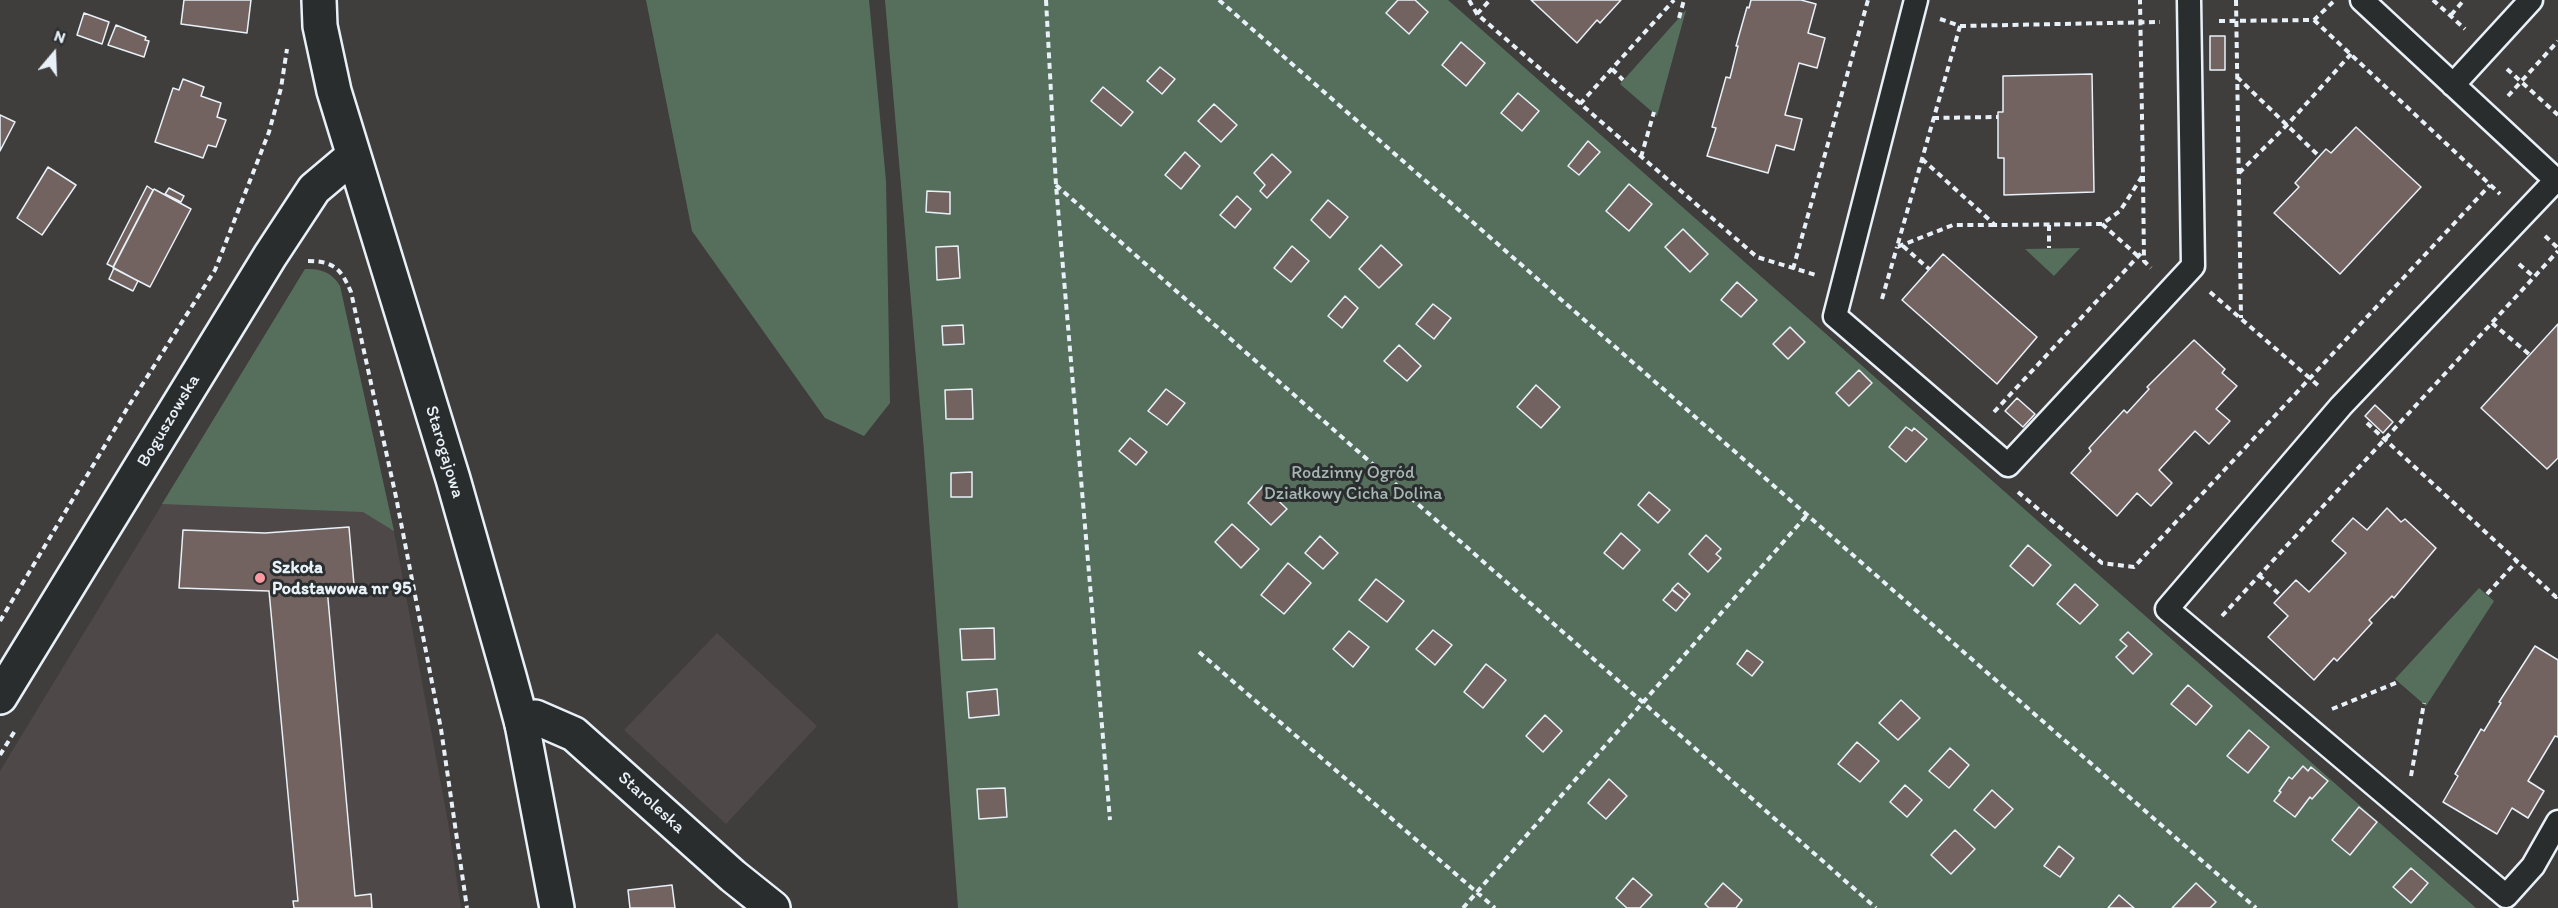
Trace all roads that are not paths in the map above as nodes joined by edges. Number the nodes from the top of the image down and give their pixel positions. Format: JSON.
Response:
{"nodes":[{"id":1,"x":319,"y":0,"type":"edge"},
{"id":2,"x":2362,"y":0,"type":"edge"},
{"id":3,"x":2531,"y":0,"type":"edge"},
{"id":4,"x":1915,"y":5,"type":"edge"},
{"id":5,"x":2189,"y":11,"type":"edge"},
{"id":6,"x":2453,"y":85,"type":"junction"},
{"id":7,"x":353,"y":156,"type":"junction"},
{"id":8,"x":2557,"y":181,"type":"edge"},
{"id":9,"x":0,"y":697,"type":"edge"},
{"id":10,"x":522,"y":724,"type":"junction"},
{"id":11,"x":2558,"y":822,"type":"edge"},
{"id":12,"x":557,"y":908,"type":"edge"},
{"id":13,"x":773,"y":908,"type":"edge"}],
"edges":[{"from":1,"to":7,"type":"street","name":"Starogajowa"},
{"from":2,"to":6,"type":"lane"},
{"from":3,"to":6,"type":"lane"},
{"from":4,"to":5,"type":"lane"},
{"from":6,"to":8,"type":"lane"},
{"from":7,"to":9,"type":"street","name":"Boguszowska"},
{"from":7,"to":10,"type":"street","name":"Starogajowa"},
{"from":8,"to":11,"type":"lane"},
{"from":10,"to":12,"type":"street","name":"Starogajowa"},
{"from":10,"to":13,"type":"street","name":"Staroleska"}]}
